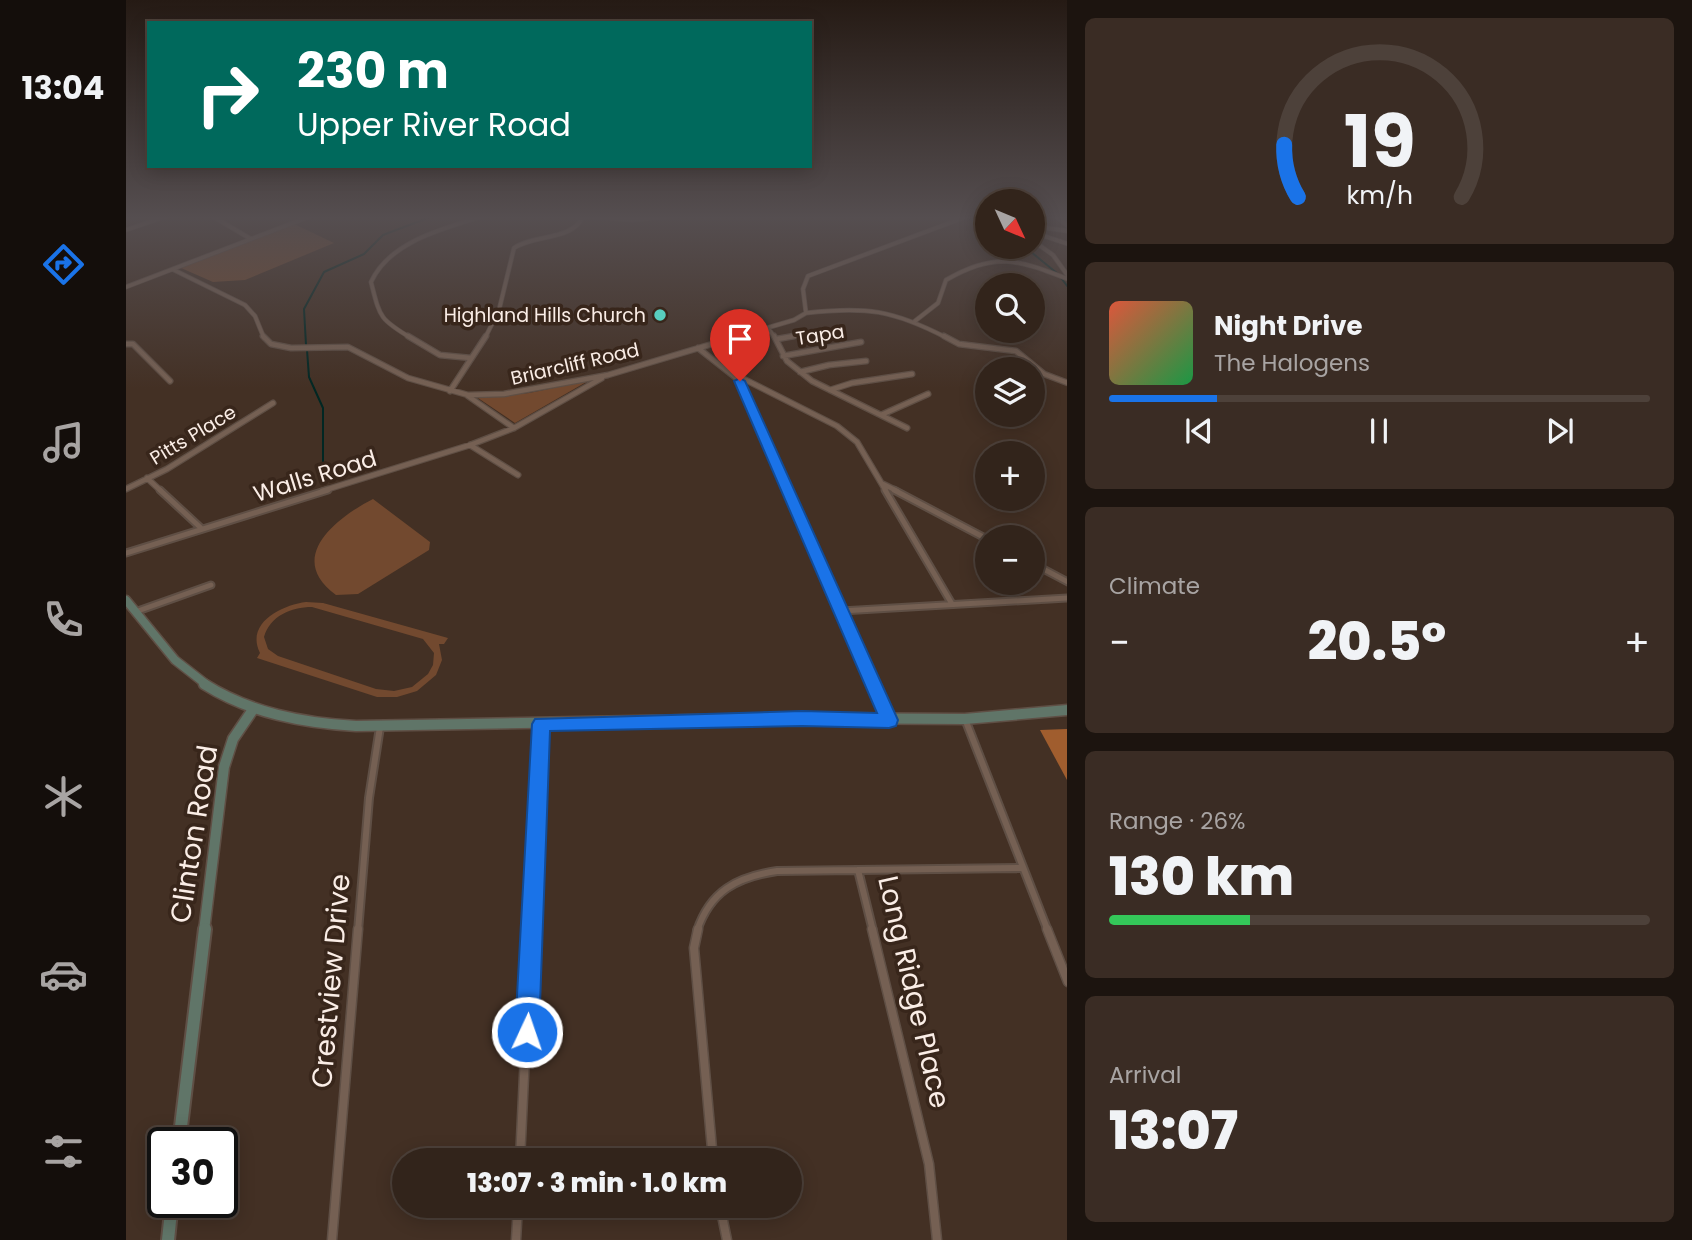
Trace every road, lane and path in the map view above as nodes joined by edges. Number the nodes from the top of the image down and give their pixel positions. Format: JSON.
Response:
{"nodes":[{"id":1,"x":163,"y":274,"type":"edge"},
{"id":2,"x":182,"y":274,"type":"edge"},
{"id":3,"x":376,"y":274,"type":"edge"},
{"id":4,"x":508,"y":274,"type":"edge"},
{"id":5,"x":814,"y":274,"type":"edge"},
{"id":6,"x":958,"y":274,"type":"edge"},
{"id":7,"x":126,"y":287,"type":"edge"},
{"id":8,"x":806,"y":313,"type":"junction"},
{"id":9,"x":915,"y":321,"type":"junction"},
{"id":10,"x":768,"y":328,"type":"junction"},
{"id":11,"x":826,"y":331,"type":"dead end"},
{"id":12,"x":777,"y":339,"type":"junction"},
{"id":13,"x":861,"y":342,"type":"dead end"},
{"id":14,"x":128,"y":343,"type":"edge"},
{"id":15,"x":698,"y":348,"type":"junction"},
{"id":16,"x":783,"y":356,"type":"junction"},
{"id":17,"x":471,"y":358,"type":"junction"},
{"id":18,"x":866,"y":361,"type":"dead end"},
{"id":19,"x":800,"y":372,"type":"junction"},
{"id":20,"x":732,"y":373,"type":"junction"},
{"id":21,"x":912,"y":374,"type":"dead end"},
{"id":22,"x":608,"y":375,"type":"junction"},
{"id":23,"x":170,"y":381,"type":"dead end"},
{"id":24,"x":1067,"y":383,"type":"edge"},
{"id":25,"x":830,"y":390,"type":"junction"},
{"id":26,"x":450,"y":391,"type":"junction"},
{"id":27,"x":928,"y":394,"type":"dead end"},
{"id":28,"x":468,"y":396,"type":"junction"},
{"id":29,"x":274,"y":403,"type":"dead end"},
{"id":30,"x":881,"y":415,"type":"junction"},
{"id":31,"x":514,"y":428,"type":"junction"},
{"id":32,"x":907,"y":428,"type":"dead end"},
{"id":33,"x":470,"y":445,"type":"junction"},
{"id":34,"x":518,"y":475,"type":"dead end"},
{"id":35,"x":147,"y":478,"type":"junction"},
{"id":36,"x":883,"y":484,"type":"junction"},
{"id":37,"x":126,"y":489,"type":"edge"},
{"id":38,"x":202,"y":529,"type":"junction"},
{"id":39,"x":975,"y":533,"type":"edge"},
{"id":40,"x":126,"y":553,"type":"edge"},
{"id":41,"x":1045,"y":571,"type":"edge"},
{"id":42,"x":1067,"y":582,"type":"edge"},
{"id":43,"x":211,"y":585,"type":"dead end"},
{"id":44,"x":1067,"y":598,"type":"edge"},
{"id":45,"x":126,"y":600,"type":"edge"},
{"id":46,"x":952,"y":604,"type":"junction"},
{"id":47,"x":841,"y":611,"type":"junction"},
{"id":48,"x":135,"y":612,"type":"junction"},
{"id":49,"x":254,"y":708,"type":"junction"},
{"id":50,"x":1067,"y":710,"type":"edge"},
{"id":51,"x":965,"y":719,"type":"junction"},
{"id":52,"x":889,"y":720,"type":"junction"},
{"id":53,"x":541,"y":724,"type":"junction"},
{"id":54,"x":380,"y":727,"type":"junction"},
{"id":55,"x":1023,"y":867,"type":"junction"},
{"id":56,"x":859,"y":870,"type":"junction"},
{"id":57,"x":1067,"y":982,"type":"edge"},
{"id":58,"x":181,"y":1127,"type":"edge"},
{"id":59,"x":521,"y":1148,"type":"edge"},
{"id":60,"x":712,"y":1148,"type":"edge"},
{"id":61,"x":170,"y":1218,"type":"edge"},
{"id":62,"x":517,"y":1218,"type":"edge"},
{"id":63,"x":722,"y":1218,"type":"edge"},
{"id":64,"x":168,"y":1240,"type":"edge"},
{"id":65,"x":332,"y":1240,"type":"edge"},
{"id":66,"x":516,"y":1240,"type":"edge"},
{"id":67,"x":727,"y":1240,"type":"edge"},
{"id":68,"x":937,"y":1240,"type":"edge"}],
"edges":[{"from":1,"to":7,"type":"street"},
{"from":2,"to":26,"type":"street","name":"Briarcliff Road"},
{"from":3,"to":17,"type":"street"},
{"from":4,"to":17,"type":"street"},
{"from":5,"to":8,"type":"street"},
{"from":6,"to":9,"type":"street"},
{"from":8,"to":9,"type":"street","name":"Briarcliff Road"},
{"from":8,"to":10,"type":"street","name":"Briarcliff Road"},
{"from":9,"to":24,"type":"street","name":"Briarcliff Road"},
{"from":10,"to":12,"type":"street"},
{"from":10,"to":15,"type":"street","name":"Briarcliff Road"},
{"from":11,"to":12,"type":"street"},
{"from":12,"to":16,"type":"street"},
{"from":13,"to":16,"type":"street","name":"Tapa"},
{"from":14,"to":23,"type":"street"},
{"from":15,"to":20,"type":"street"},
{"from":15,"to":22,"type":"street","name":"Briarcliff Road"},
{"from":16,"to":19,"type":"street"},
{"from":17,"to":26,"type":"street"},
{"from":18,"to":19,"type":"street"},
{"from":19,"to":25,"type":"street"},
{"from":20,"to":36,"type":"street"},
{"from":20,"to":47,"type":"street"},
{"from":21,"to":25,"type":"street"},
{"from":22,"to":28,"type":"street","name":"Briarcliff Road"},
{"from":22,"to":31,"type":"street","name":"Walls Road"},
{"from":25,"to":30,"type":"street"},
{"from":26,"to":28,"type":"street","name":"Briarcliff Road"},
{"from":27,"to":30,"type":"street"},
{"from":28,"to":31,"type":"street"},
{"from":29,"to":35,"type":"street","name":"Pitts Place"},
{"from":30,"to":32,"type":"street"},
{"from":31,"to":33,"type":"street","name":"Walls Road"},
{"from":33,"to":34,"type":"street"},
{"from":33,"to":38,"type":"street","name":"Walls Road"},
{"from":35,"to":37,"type":"street","name":"Pitts Place"},
{"from":35,"to":38,"type":"street"},
{"from":36,"to":39,"type":"street"},
{"from":36,"to":46,"type":"street"},
{"from":38,"to":40,"type":"street","name":"Walls Road"},
{"from":41,"to":42,"type":"street"},
{"from":43,"to":48,"type":"street"},
{"from":44,"to":46,"type":"street"},
{"from":45,"to":48,"type":"street"},
{"from":46,"to":47,"type":"street"},
{"from":47,"to":52,"type":"street"},
{"from":48,"to":49,"type":"street"},
{"from":49,"to":54,"type":"street"},
{"from":49,"to":58,"type":"street","name":"Clinton Road"},
{"from":50,"to":51,"type":"street"},
{"from":51,"to":52,"type":"street"},
{"from":51,"to":55,"type":"street"},
{"from":52,"to":53,"type":"street"},
{"from":53,"to":54,"type":"street"},
{"from":53,"to":59,"type":"street"},
{"from":54,"to":65,"type":"street","name":"Crestview Drive"},
{"from":55,"to":56,"type":"street","name":"Long Ridge Place"},
{"from":55,"to":57,"type":"street"},
{"from":56,"to":60,"type":"street"},
{"from":56,"to":68,"type":"street","name":"Long Ridge Place"},
{"from":61,"to":64,"type":"street"},
{"from":62,"to":66,"type":"street"},
{"from":63,"to":67,"type":"street"}]}
